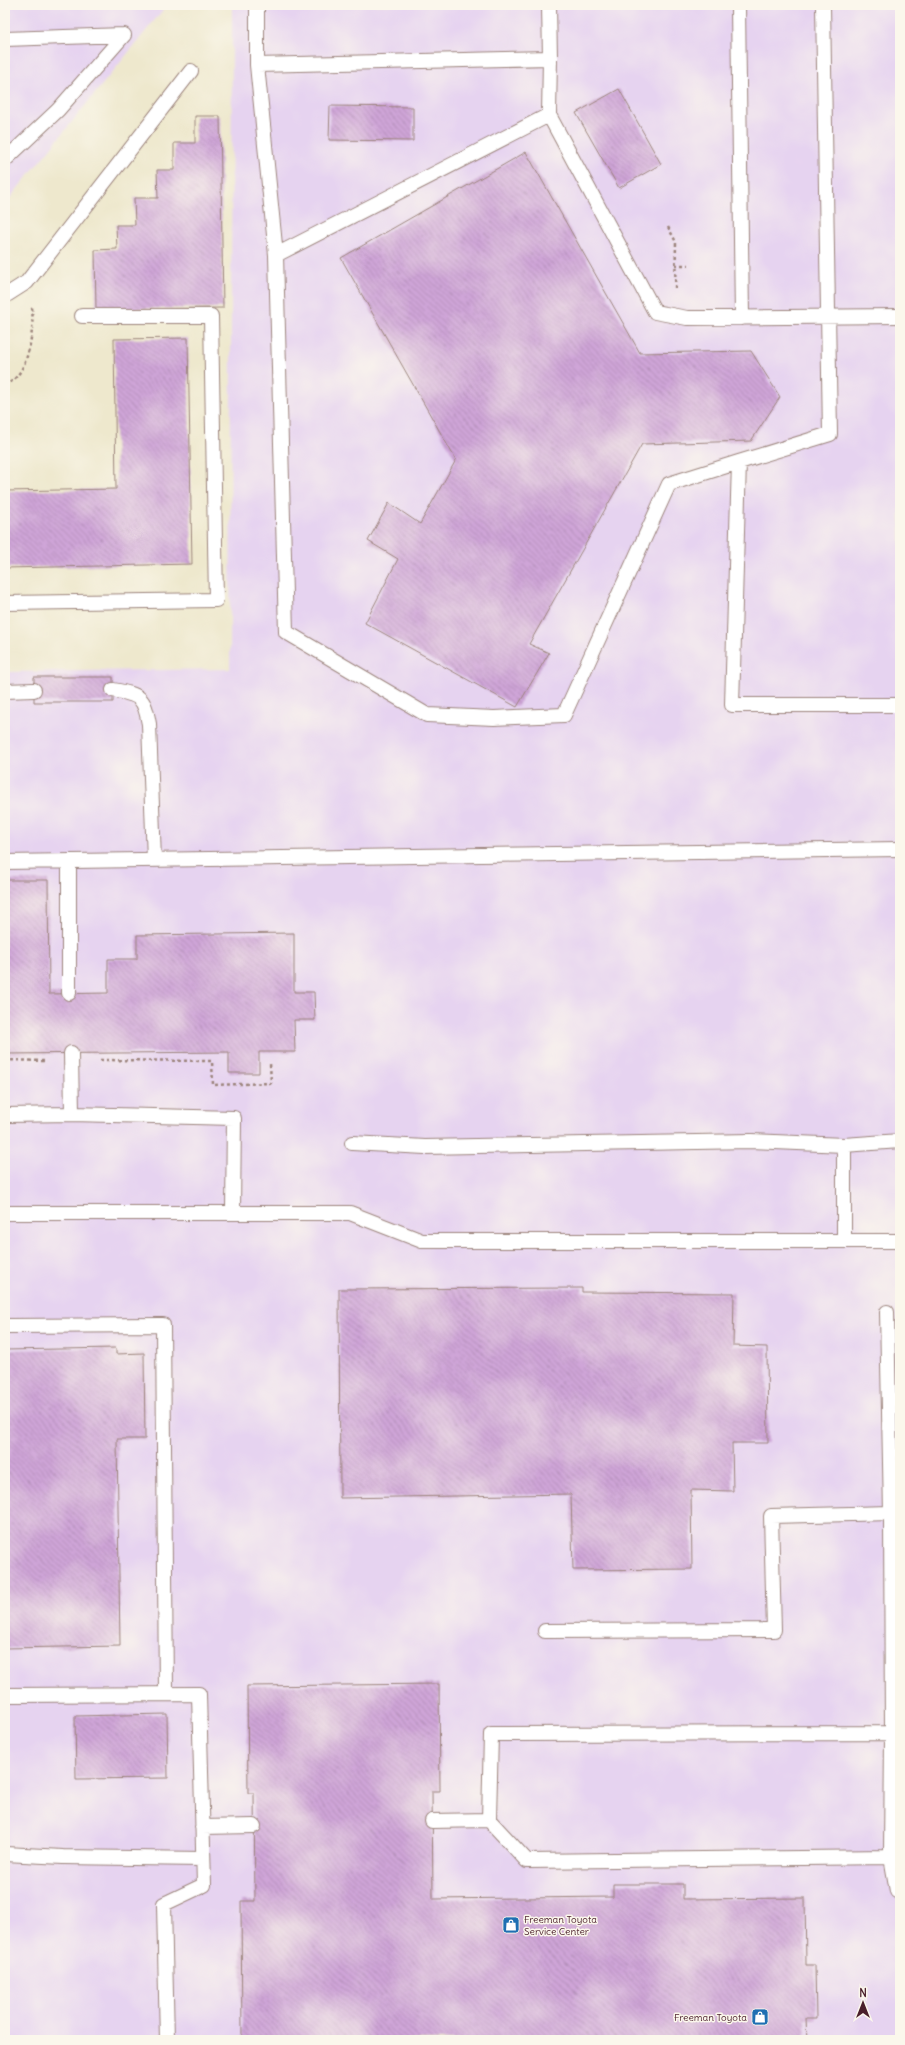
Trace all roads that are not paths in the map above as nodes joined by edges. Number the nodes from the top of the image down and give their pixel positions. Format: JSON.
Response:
{"nodes":[{"id":1,"x":257,"y":5,"type":"edge"},
{"id":2,"x":549,"y":5,"type":"edge"},
{"id":3,"x":738,"y":5,"type":"edge"},
{"id":4,"x":823,"y":5,"type":"edge"},
{"id":5,"x":5,"y":39,"type":"edge"},
{"id":6,"x":550,"y":58,"type":"junction"},
{"id":7,"x":257,"y":65,"type":"junction"},
{"id":8,"x":191,"y":71,"type":"dead end"},
{"id":9,"x":549,"y":115,"type":"junction"},
{"id":10,"x":5,"y":160,"type":"edge"},
{"id":11,"x":276,"y":255,"type":"junction"},
{"id":12,"x":5,"y":296,"type":"edge"},
{"id":13,"x":82,"y":316,"type":"dead end"},
{"id":14,"x":827,"y":316,"type":"junction"},
{"id":15,"x":900,"y":316,"type":"edge"},
{"id":16,"x":742,"y":318,"type":"junction"},
{"id":17,"x":739,"y":462,"type":"junction"},
{"id":18,"x":5,"y":603,"type":"edge"},
{"id":19,"x":34,"y":690,"type":"dead end"},
{"id":20,"x":113,"y":690,"type":"dead end"},
{"id":21,"x":5,"y":691,"type":"edge"},
{"id":22,"x":900,"y":705,"type":"edge"},
{"id":23,"x":900,"y":849,"type":"edge"},
{"id":24,"x":154,"y":860,"type":"junction"},
{"id":25,"x":69,"y":861,"type":"junction"},
{"id":26,"x":5,"y":862,"type":"edge"},
{"id":27,"x":69,"y":994,"type":"dead end"},
{"id":28,"x":71,"y":1053,"type":"dead end"},
{"id":29,"x":72,"y":1114,"type":"junction"},
{"id":30,"x":5,"y":1115,"type":"edge"},
{"id":31,"x":900,"y":1141,"type":"edge"},
{"id":32,"x":352,"y":1143,"type":"dead end"},
{"id":33,"x":844,"y":1145,"type":"junction"},
{"id":34,"x":233,"y":1212,"type":"junction"},
{"id":35,"x":5,"y":1213,"type":"edge"},
{"id":36,"x":844,"y":1240,"type":"junction"},
{"id":37,"x":900,"y":1241,"type":"edge"},
{"id":38,"x":887,"y":1312,"type":"dead end"},
{"id":39,"x":5,"y":1326,"type":"edge"},
{"id":40,"x":895,"y":1513,"type":"edge"},
{"id":41,"x":545,"y":1631,"type":"dead end"},
{"id":42,"x":166,"y":1694,"type":"junction"},
{"id":43,"x":5,"y":1695,"type":"edge"},
{"id":44,"x":892,"y":1733,"type":"junction"},
{"id":45,"x":489,"y":1820,"type":"junction"},
{"id":46,"x":432,"y":1822,"type":"dead end"},
{"id":47,"x":254,"y":1826,"type":"dead end"},
{"id":48,"x":202,"y":1828,"type":"junction"},
{"id":49,"x":5,"y":1854,"type":"edge"},
{"id":50,"x":891,"y":1857,"type":"junction"},
{"id":51,"x":203,"y":1858,"type":"junction"},
{"id":52,"x":900,"y":1891,"type":"edge"},
{"id":53,"x":166,"y":2040,"type":"edge"}],
"edges":[{"from":1,"to":7,"type":"lane"},
{"from":2,"to":6,"type":"lane"},
{"from":3,"to":16,"type":"lane"},
{"from":4,"to":14,"type":"lane"},
{"from":5,"to":10,"type":"lane"},
{"from":6,"to":7,"type":"lane"},
{"from":6,"to":9,"type":"lane"},
{"from":7,"to":11,"type":"lane"},
{"from":8,"to":12,"type":"lane"},
{"from":9,"to":11,"type":"lane"},
{"from":9,"to":16,"type":"lane"},
{"from":11,"to":17,"type":"lane"},
{"from":13,"to":18,"type":"lane"},
{"from":14,"to":15,"type":"lane"},
{"from":14,"to":16,"type":"lane"},
{"from":14,"to":17,"type":"lane"},
{"from":17,"to":22,"type":"lane"},
{"from":19,"to":21,"type":"lane"},
{"from":20,"to":24,"type":"lane"},
{"from":23,"to":24,"type":"lane"},
{"from":24,"to":25,"type":"lane"},
{"from":25,"to":26,"type":"lane"},
{"from":25,"to":27,"type":"lane"},
{"from":28,"to":29,"type":"lane"},
{"from":29,"to":30,"type":"lane"},
{"from":29,"to":34,"type":"lane"},
{"from":31,"to":33,"type":"lane"},
{"from":32,"to":33,"type":"lane"},
{"from":33,"to":36,"type":"lane"},
{"from":34,"to":35,"type":"lane"},
{"from":34,"to":36,"type":"lane"},
{"from":36,"to":37,"type":"lane"},
{"from":38,"to":40,"type":"lane"},
{"from":39,"to":42,"type":"lane"},
{"from":40,"to":41,"type":"lane"},
{"from":40,"to":44,"type":"lane"},
{"from":42,"to":43,"type":"lane"},
{"from":42,"to":48,"type":"lane"},
{"from":44,"to":45,"type":"lane"},
{"from":44,"to":50,"type":"lane"},
{"from":45,"to":46,"type":"lane"},
{"from":45,"to":50,"type":"lane"},
{"from":47,"to":48,"type":"lane"},
{"from":48,"to":51,"type":"lane"},
{"from":49,"to":51,"type":"lane"},
{"from":50,"to":52,"type":"lane"},
{"from":51,"to":53,"type":"lane"}]}
